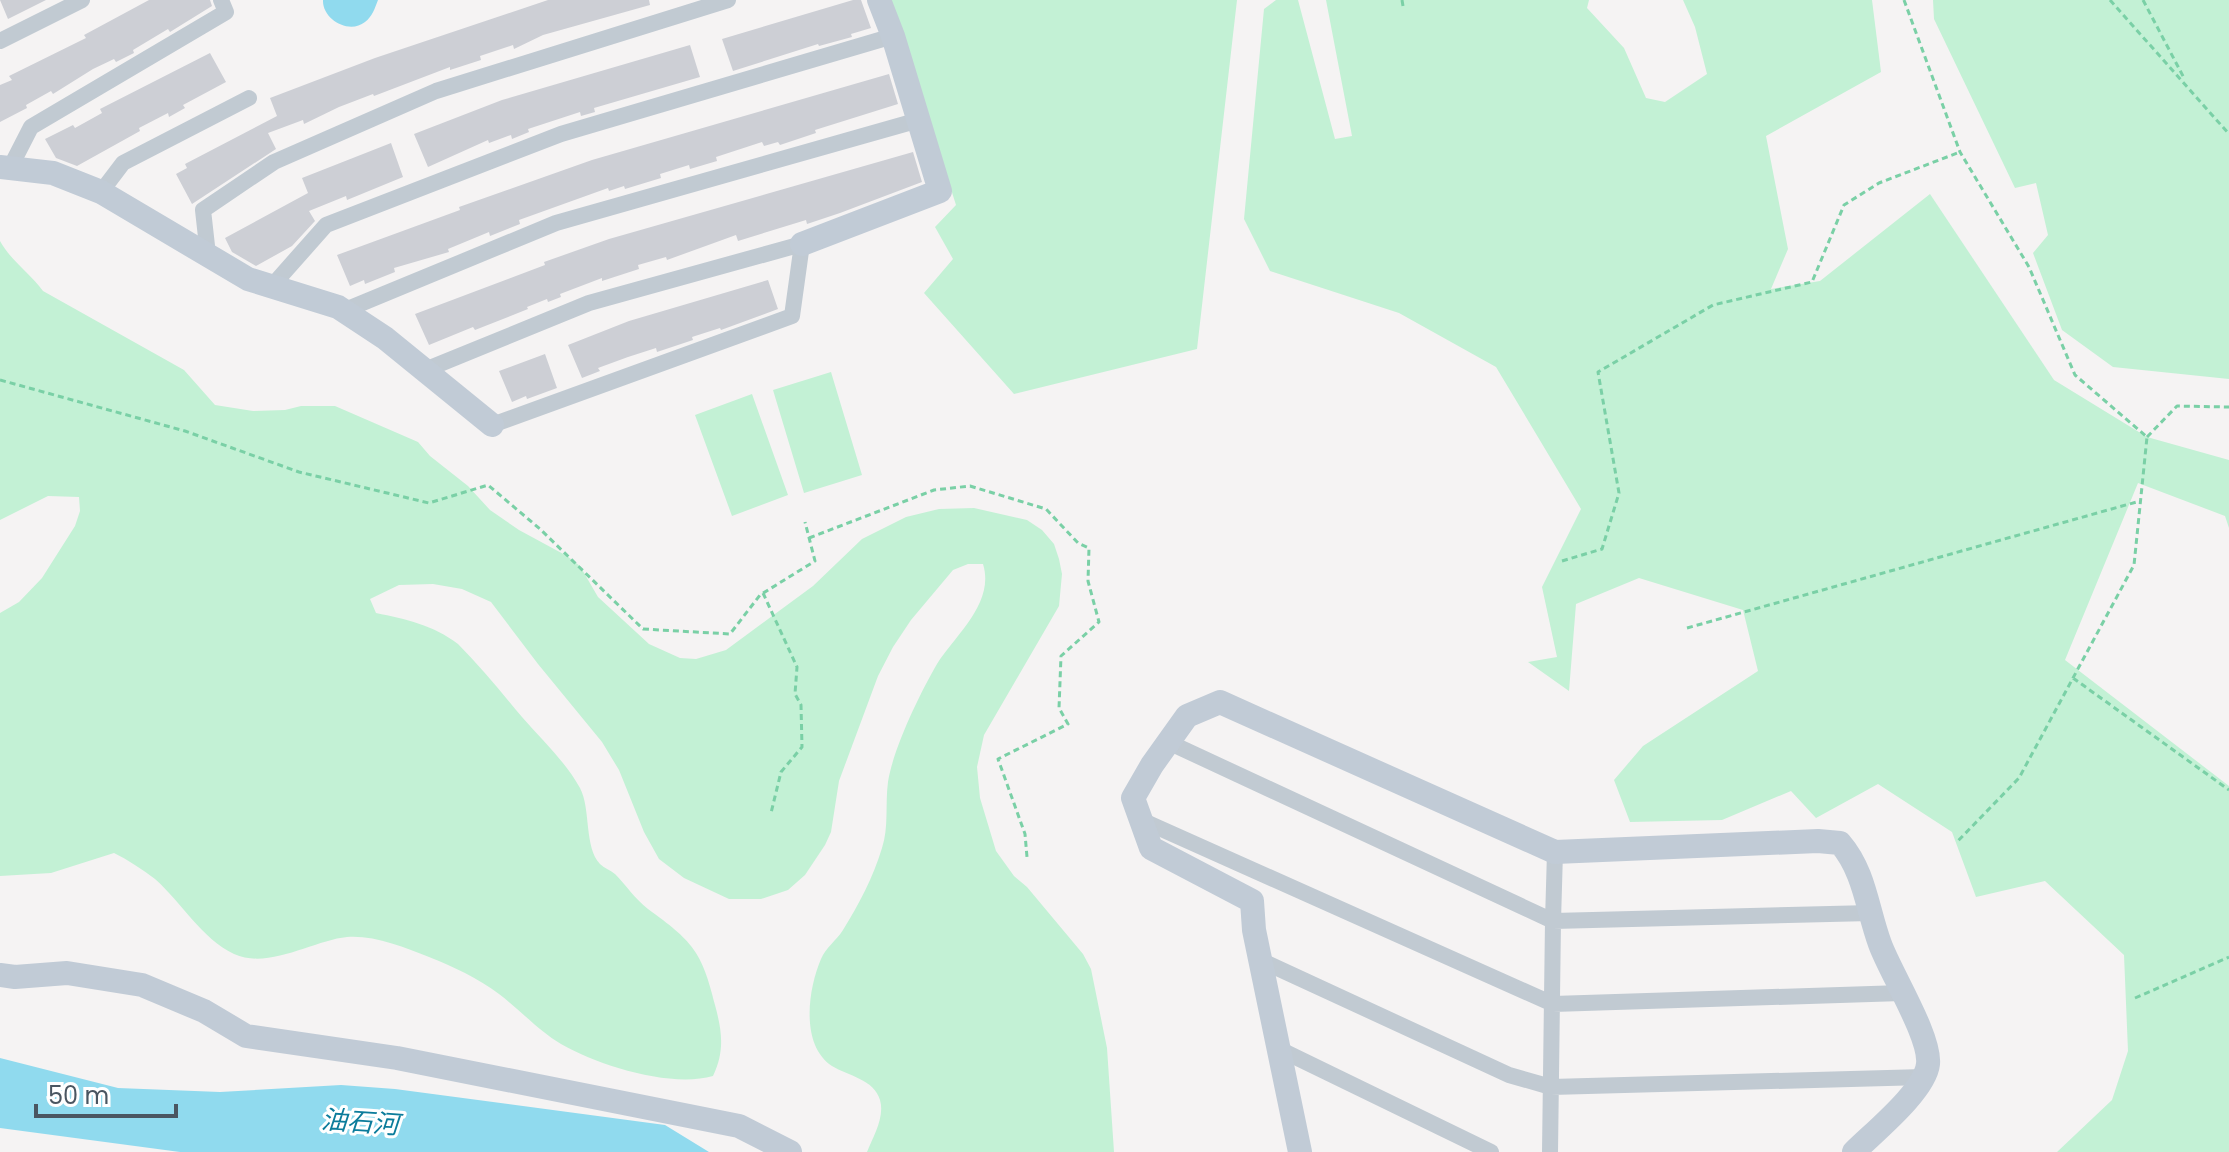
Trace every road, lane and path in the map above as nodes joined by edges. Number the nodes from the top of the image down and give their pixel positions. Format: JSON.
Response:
{"nodes":[{"id":1,"x":82,"y":0,"type":"edge"},
{"id":2,"x":221,"y":0,"type":"edge"},
{"id":3,"x":728,"y":0,"type":"edge"},
{"id":4,"x":879,"y":0,"type":"edge"},
{"id":5,"x":1402,"y":0,"type":"edge"},
{"id":6,"x":1904,"y":0,"type":"edge"},
{"id":7,"x":2110,"y":0,"type":"edge"},
{"id":8,"x":2143,"y":0,"type":"edge"},
{"id":9,"x":1403,"y":6,"type":"dead end"},
{"id":10,"x":893,"y":36,"type":"junction"},
{"id":11,"x":0,"y":41,"type":"edge"},
{"id":12,"x":2187,"y":86,"type":"junction"},
{"id":13,"x":249,"y":98,"type":"dead end"},
{"id":14,"x":919,"y":120,"type":"junction"},
{"id":15,"x":2229,"y":134,"type":"edge"},
{"id":16,"x":1960,"y":152,"type":"junction"},
{"id":17,"x":5,"y":168,"type":"edge"},
{"id":18,"x":101,"y":192,"type":"junction"},
{"id":19,"x":802,"y":244,"type":"junction"},
{"id":20,"x":208,"y":255,"type":"junction"},
{"id":21,"x":272,"y":286,"type":"junction"},
{"id":22,"x":343,"y":311,"type":"junction"},
{"id":23,"x":425,"y":370,"type":"junction"},
{"id":24,"x":0,"y":380,"type":"edge"},
{"id":25,"x":2229,"y":407,"type":"edge"},
{"id":26,"x":492,"y":425,"type":"joint"},
{"id":27,"x":2147,"y":437,"type":"junction"},
{"id":28,"x":2140,"y":501,"type":"junction"},
{"id":29,"x":805,"y":522,"type":"dead end"},
{"id":30,"x":809,"y":538,"type":"junction"},
{"id":31,"x":1562,"y":561,"type":"dead end"},
{"id":32,"x":763,"y":593,"type":"junction"},
{"id":33,"x":1687,"y":628,"type":"dead end"},
{"id":34,"x":2073,"y":678,"type":"junction"},
{"id":35,"x":1168,"y":742,"type":"junction"},
{"id":36,"x":2229,"y":790,"type":"edge"},
{"id":37,"x":771,"y":813,"type":"dead end"},
{"id":38,"x":1139,"y":819,"type":"junction"},
{"id":39,"x":1956,"y":843,"type":"dead end"},
{"id":40,"x":1555,"y":852,"type":"junction"},
{"id":41,"x":1027,"y":857,"type":"dead end"},
{"id":42,"x":1871,"y":913,"type":"junction"},
{"id":43,"x":1553,"y":921,"type":"junction"},
{"id":44,"x":2229,"y":957,"type":"edge"},
{"id":45,"x":1260,"y":960,"type":"junction"},
{"id":46,"x":0,"y":975,"type":"edge"},
{"id":47,"x":1902,"y":993,"type":"junction"},
{"id":48,"x":2135,"y":998,"type":"dead end"},
{"id":49,"x":1553,"y":1004,"type":"junction"},
{"id":50,"x":1279,"y":1049,"type":"junction"},
{"id":51,"x":1924,"y":1077,"type":"junction"},
{"id":52,"x":1551,"y":1087,"type":"junction"},
{"id":53,"x":790,"y":1152,"type":"edge"},
{"id":54,"x":1300,"y":1152,"type":"edge"},
{"id":55,"x":1491,"y":1152,"type":"edge"},
{"id":56,"x":1550,"y":1152,"type":"edge"},
{"id":57,"x":1854,"y":1152,"type":"edge"}],
"edges":[{"from":1,"to":11,"type":"street"},
{"from":2,"to":17,"type":"street"},
{"from":3,"to":20,"type":"street"},
{"from":4,"to":10,"type":"street"},
{"from":5,"to":9,"type":"path"},
{"from":6,"to":16,"type":"path"},
{"from":7,"to":12,"type":"path"},
{"from":8,"to":12,"type":"path"},
{"from":10,"to":14,"type":"street"},
{"from":10,"to":21,"type":"street"},
{"from":12,"to":15,"type":"path"},
{"from":13,"to":18,"type":"street"},
{"from":14,"to":19,"type":"street"},
{"from":14,"to":22,"type":"street"},
{"from":16,"to":27,"type":"path"},
{"from":16,"to":31,"type":"path"},
{"from":17,"to":18,"type":"street"},
{"from":18,"to":20,"type":"street"},
{"from":19,"to":23,"type":"street"},
{"from":19,"to":26,"type":"street"},
{"from":20,"to":21,"type":"street"},
{"from":21,"to":22,"type":"street"},
{"from":22,"to":23,"type":"street"},
{"from":23,"to":26,"type":"street"},
{"from":24,"to":32,"type":"path"},
{"from":25,"to":27,"type":"path"},
{"from":27,"to":28,"type":"path"},
{"from":28,"to":33,"type":"path"},
{"from":28,"to":34,"type":"path"},
{"from":29,"to":30,"type":"path"},
{"from":30,"to":32,"type":"path"},
{"from":30,"to":41,"type":"path"},
{"from":32,"to":37,"type":"path"},
{"from":34,"to":36,"type":"path"},
{"from":34,"to":39,"type":"path"},
{"from":35,"to":38,"type":"street"},
{"from":35,"to":40,"type":"street"},
{"from":35,"to":43,"type":"street"},
{"from":38,"to":45,"type":"street"},
{"from":38,"to":49,"type":"street"},
{"from":40,"to":42,"type":"street"},
{"from":40,"to":43,"type":"street"},
{"from":42,"to":43,"type":"street"},
{"from":42,"to":47,"type":"street"},
{"from":43,"to":49,"type":"street"},
{"from":44,"to":48,"type":"path"},
{"from":45,"to":50,"type":"street"},
{"from":45,"to":52,"type":"street"},
{"from":46,"to":53,"type":"street"},
{"from":47,"to":49,"type":"street"},
{"from":47,"to":51,"type":"street"},
{"from":49,"to":52,"type":"street"},
{"from":50,"to":54,"type":"street"},
{"from":50,"to":55,"type":"street"},
{"from":51,"to":52,"type":"street"},
{"from":51,"to":57,"type":"street"},
{"from":52,"to":56,"type":"street"}]}
